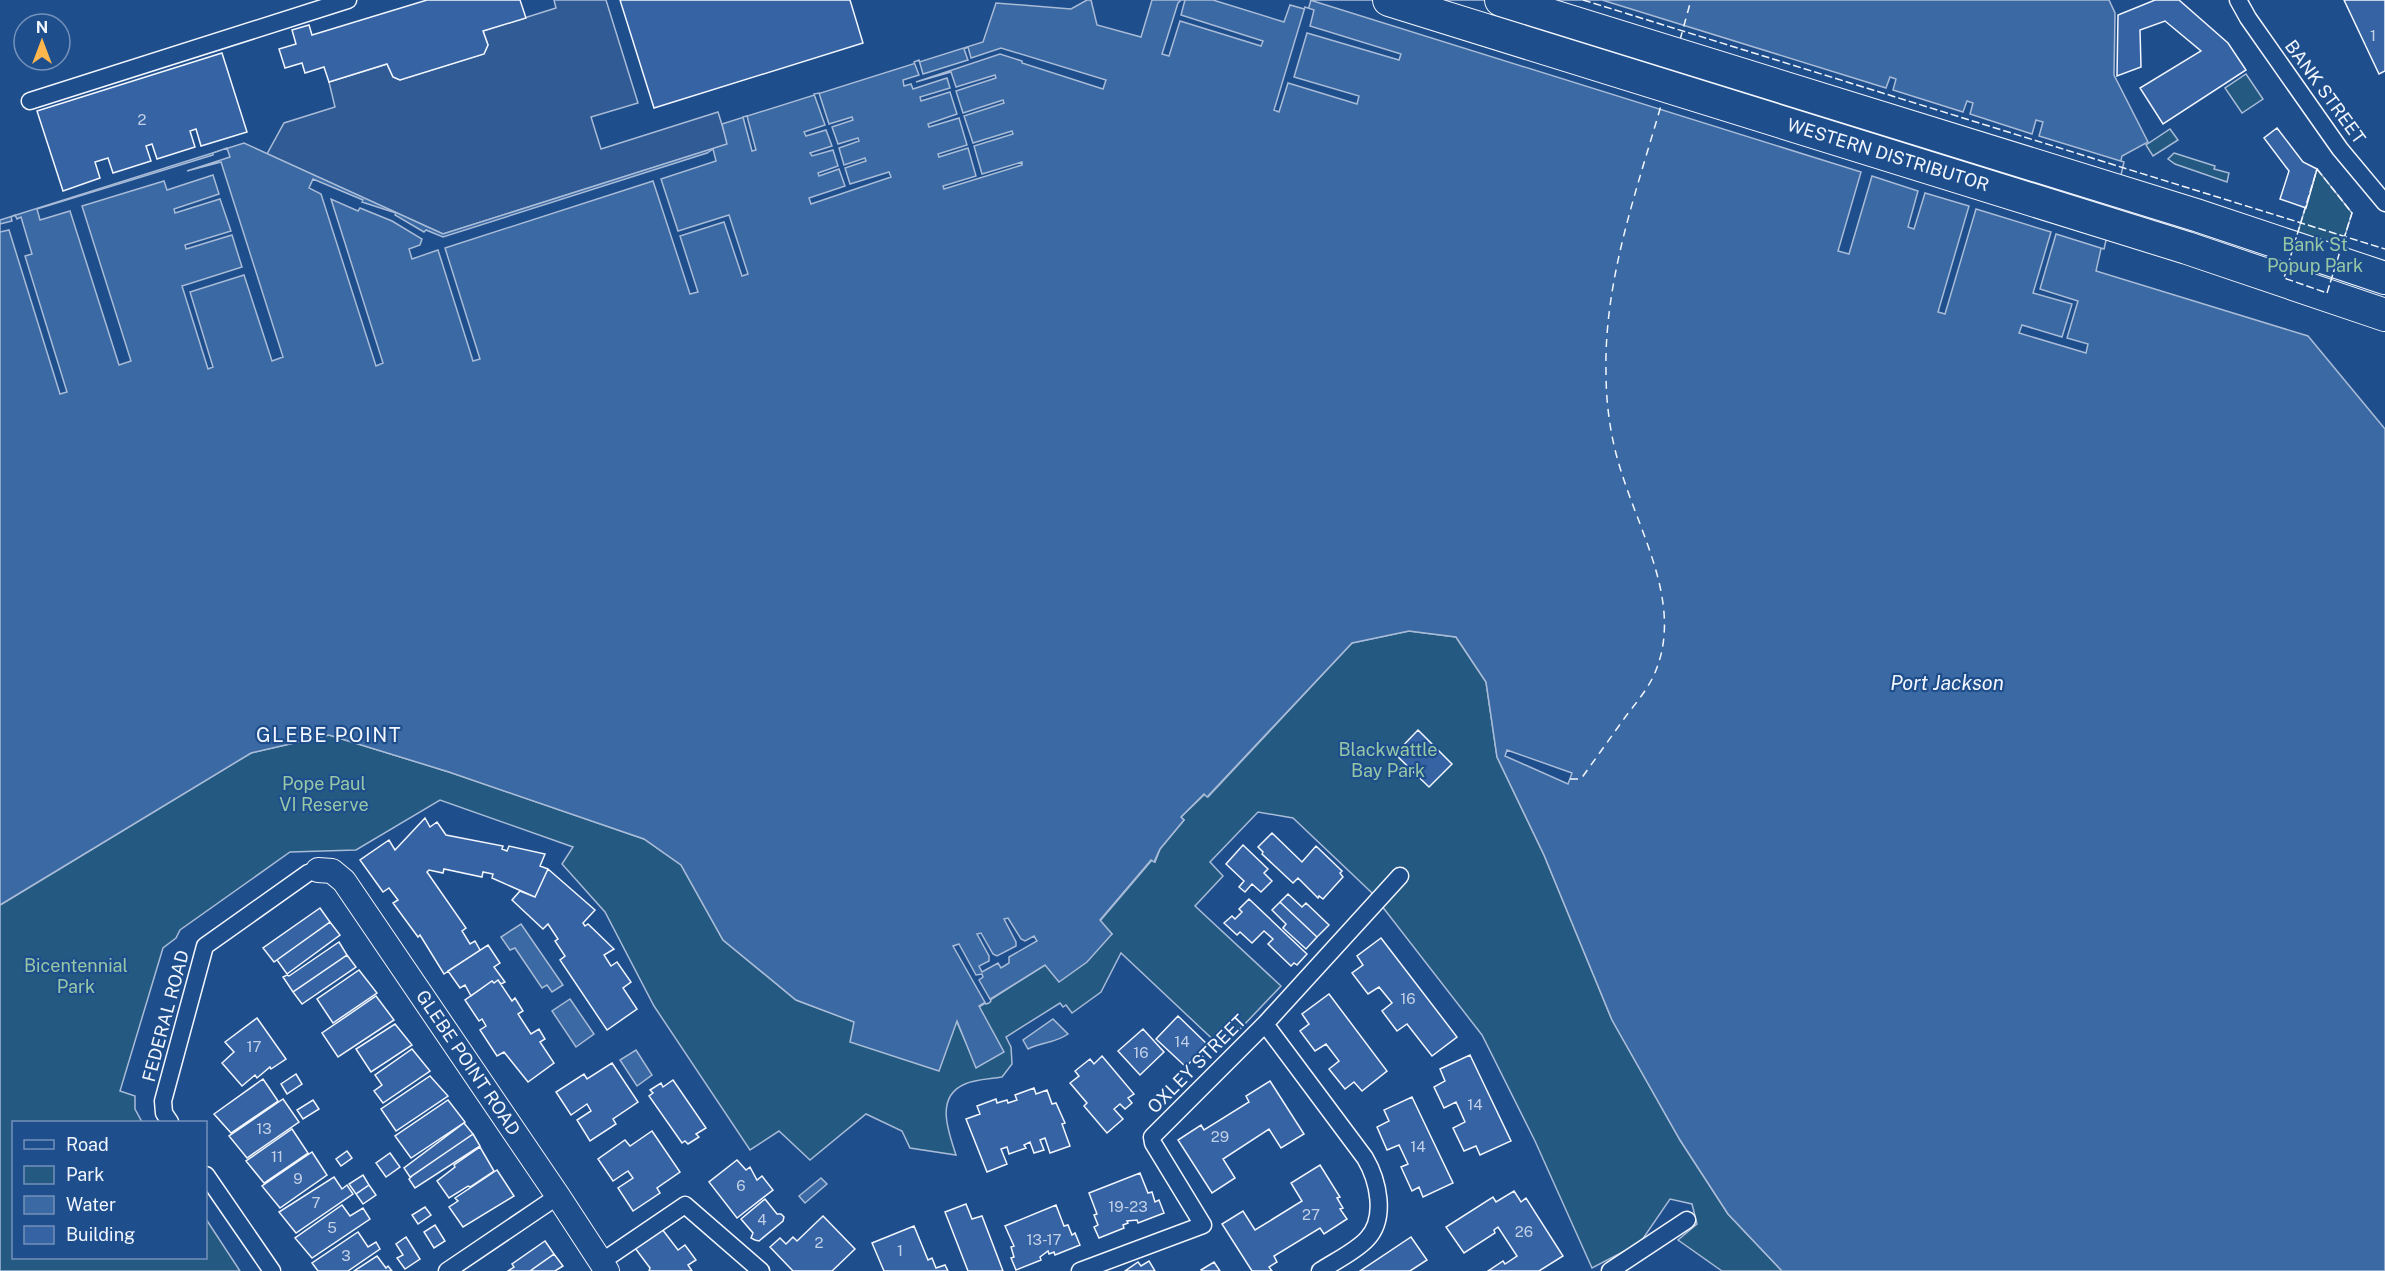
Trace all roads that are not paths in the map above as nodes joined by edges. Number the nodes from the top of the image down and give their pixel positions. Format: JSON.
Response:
{"nodes":[{"id":1,"x":348,"y":0,"type":"edge"},
{"id":2,"x":1389,"y":0,"type":"edge"},
{"id":3,"x":1501,"y":0,"type":"edge"},
{"id":4,"x":2238,"y":0,"type":"edge"},
{"id":5,"x":30,"y":102,"type":"dead end"},
{"id":6,"x":2385,"y":203,"type":"edge"},
{"id":7,"x":2385,"y":278,"type":"edge"},
{"id":8,"x":2385,"y":315,"type":"edge"},
{"id":9,"x":318,"y":870,"type":"joint"},
{"id":10,"x":1400,"y":876,"type":"dead end"},
{"id":11,"x":1265,"y":1023,"type":"junction"},
{"id":12,"x":169,"y":1121,"type":"edge"},
{"id":13,"x":207,"y":1176,"type":"edge"},
{"id":14,"x":558,"y":1196,"type":"junction"},
{"id":15,"x":1687,"y":1220,"type":"dead end"},
{"id":16,"x":604,"y":1267,"type":"edge"},
{"id":17,"x":272,"y":1271,"type":"edge"},
{"id":18,"x":447,"y":1271,"type":"edge"},
{"id":19,"x":760,"y":1271,"type":"edge"},
{"id":20,"x":1080,"y":1271,"type":"edge"},
{"id":21,"x":1320,"y":1271,"type":"edge"},
{"id":22,"x":1610,"y":1271,"type":"edge"}],
"edges":[{"from":1,"to":5,"type":"street"},
{"from":2,"to":8,"type":"highway","name":"WESTERN DISTRIBUTOR"},
{"from":3,"to":7,"type":"highway","name":"WESTERN DISTRIBUTOR"},
{"from":4,"to":6,"type":"street","name":"BANK STREET"},
{"from":9,"to":12,"type":"street","name":"FEDERAL ROAD"},
{"from":9,"to":14,"type":"street","name":"GLEBE POINT ROAD"},
{"from":10,"to":11,"type":"street"},
{"from":11,"to":20,"type":"street","name":"OXLEY STREET"},
{"from":11,"to":21,"type":"street"},
{"from":13,"to":17,"type":"street"},
{"from":14,"to":16,"type":"street","name":"GLEBE POINT ROAD"},
{"from":14,"to":18,"type":"street"},
{"from":15,"to":22,"type":"street"},
{"from":16,"to":19,"type":"street"}]}
